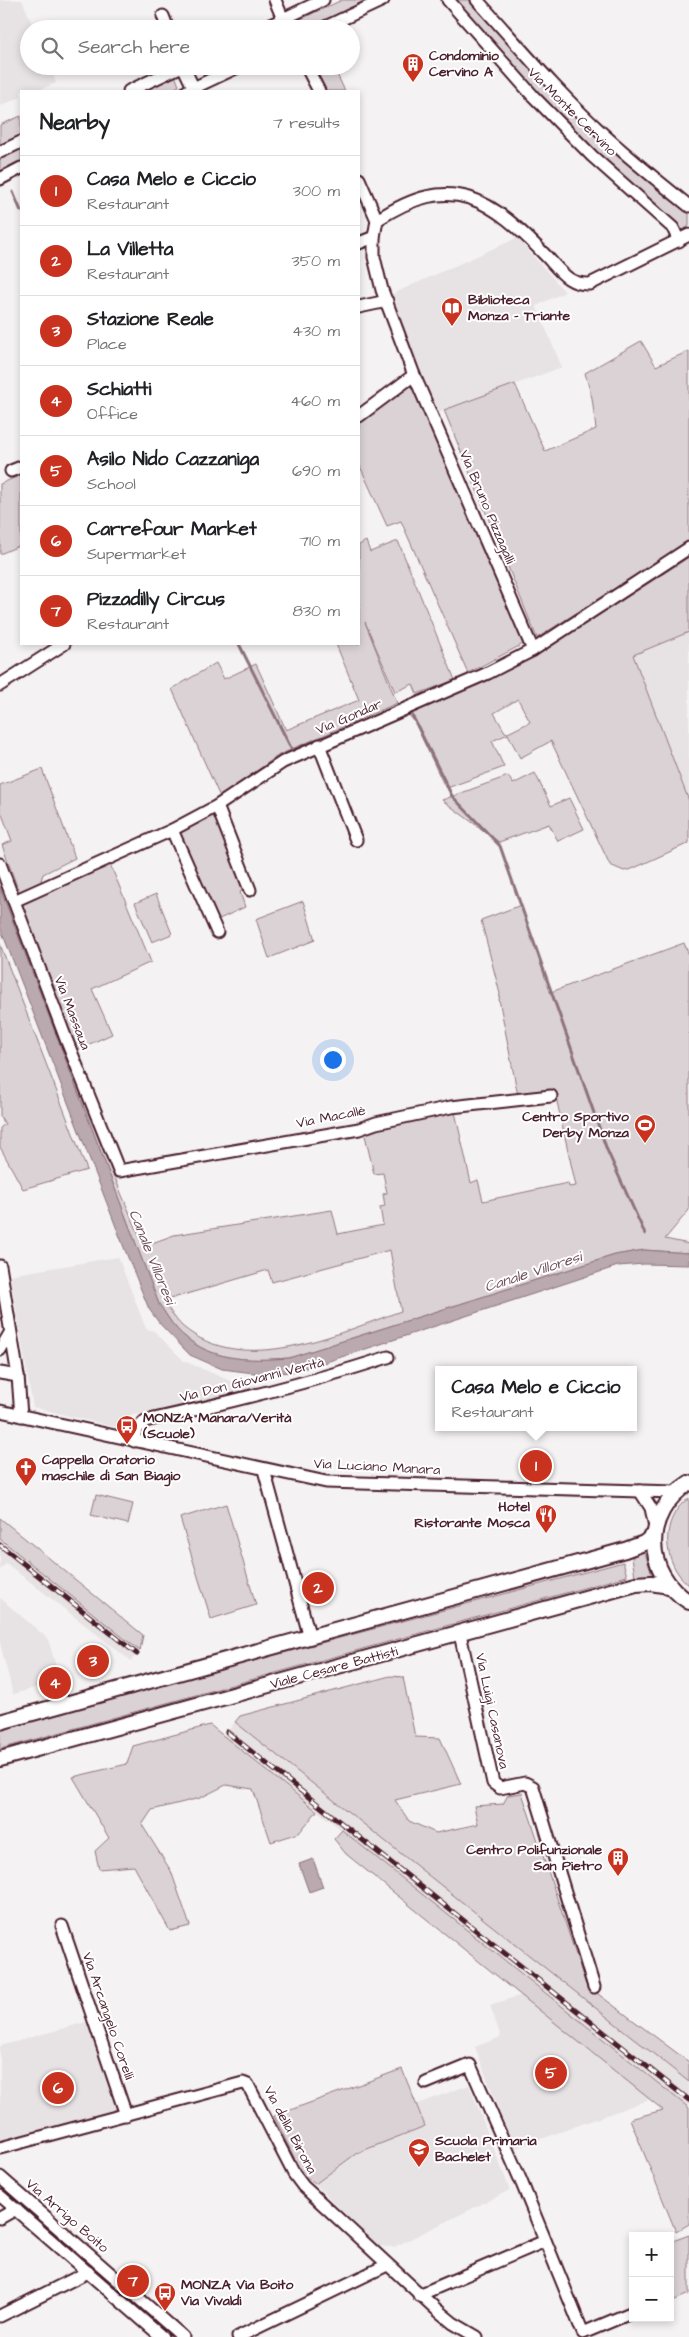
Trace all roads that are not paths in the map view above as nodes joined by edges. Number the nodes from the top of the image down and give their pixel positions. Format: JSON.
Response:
{"nodes":[{"id":1,"x":275,"y":0,"type":"edge"},
{"id":2,"x":323,"y":0,"type":"edge"},
{"id":3,"x":382,"y":0,"type":"edge"},
{"id":4,"x":448,"y":0,"type":"edge"},
{"id":5,"x":477,"y":0,"type":"edge"},
{"id":6,"x":163,"y":16,"type":"dead end"},
{"id":7,"x":165,"y":20,"type":"edge"},
{"id":8,"x":283,"y":20,"type":"edge"},
{"id":9,"x":291,"y":20,"type":"edge"},
{"id":10,"x":340,"y":20,"type":"edge"},
{"id":11,"x":163,"y":75,"type":"edge"},
{"id":12,"x":185,"y":75,"type":"edge"},
{"id":13,"x":222,"y":75,"type":"edge"},
{"id":14,"x":311,"y":75,"type":"edge"},
{"id":15,"x":131,"y":90,"type":"edge"},
{"id":16,"x":191,"y":90,"type":"edge"},
{"id":17,"x":318,"y":90,"type":"edge"},
{"id":18,"x":20,"y":142,"type":"edge"},
{"id":19,"x":0,"y":152,"type":"edge"},
{"id":20,"x":20,"y":169,"type":"edge"},
{"id":21,"x":0,"y":179,"type":"edge"},
{"id":22,"x":360,"y":181,"type":"edge"},
{"id":23,"x":689,"y":206,"type":"edge"},
{"id":24,"x":377,"y":220,"type":"junction"},
{"id":25,"x":374,"y":236,"type":"junction"},
{"id":26,"x":684,"y":238,"type":"edge"},
{"id":27,"x":360,"y":243,"type":"edge"},
{"id":28,"x":387,"y":301,"type":"junction"},
{"id":29,"x":360,"y":307,"type":"edge"},
{"id":30,"x":414,"y":375,"type":"junction"},
{"id":31,"x":360,"y":415,"type":"edge"},
{"id":32,"x":689,"y":548,"type":"edge"},
{"id":33,"x":62,"y":645,"type":"edge"},
{"id":34,"x":533,"y":650,"type":"junction"},
{"id":35,"x":0,"y":685,"type":"edge"},
{"id":36,"x":319,"y":745,"type":"junction"},
{"id":37,"x":217,"y":806,"type":"junction"},
{"id":38,"x":172,"y":830,"type":"junction"},
{"id":39,"x":356,"y":840,"type":"dead end"},
{"id":40,"x":0,"y":864,"type":"edge"},
{"id":41,"x":250,"y":890,"type":"dead end"},
{"id":42,"x":14,"y":901,"type":"junction"},
{"id":43,"x":217,"y":932,"type":"dead end"},
{"id":44,"x":551,"y":1096,"type":"dead end"},
{"id":45,"x":118,"y":1171,"type":"joint"},
{"id":46,"x":0,"y":1266,"type":"edge"},
{"id":47,"x":10,"y":1333,"type":"junction"},
{"id":48,"x":0,"y":1350,"type":"edge"},
{"id":49,"x":388,"y":1356,"type":"dead end"},
{"id":50,"x":0,"y":1374,"type":"edge"},
{"id":51,"x":18,"y":1376,"type":"junction"},
{"id":52,"x":0,"y":1411,"type":"edge"},
{"id":53,"x":21,"y":1416,"type":"junction"},
{"id":54,"x":134,"y":1441,"type":"junction"},
{"id":55,"x":264,"y":1470,"type":"junction"},
{"id":56,"x":689,"y":1482,"type":"edge"},
{"id":57,"x":640,"y":1491,"type":"junction"},
{"id":58,"x":676,"y":1492,"type":"junction"},
{"id":59,"x":655,"y":1531,"type":"junction"},
{"id":60,"x":669,"y":1586,"type":"junction"},
{"id":61,"x":689,"y":1602,"type":"edge"},
{"id":62,"x":460,"y":1634,"type":"junction"},
{"id":63,"x":310,"y":1638,"type":"junction"},
{"id":64,"x":0,"y":1722,"type":"edge"},
{"id":65,"x":0,"y":1759,"type":"edge"},
{"id":66,"x":62,"y":1926,"type":"dead end"},
{"id":67,"x":594,"y":1986,"type":"dead end"},
{"id":68,"x":426,"y":2083,"type":"dead end"},
{"id":69,"x":126,"y":2115,"type":"junction"},
{"id":70,"x":0,"y":2148,"type":"edge"},
{"id":71,"x":0,"y":2177,"type":"edge"},
{"id":72,"x":0,"y":2196,"type":"edge"},
{"id":73,"x":16,"y":2209,"type":"junction"},
{"id":74,"x":0,"y":2218,"type":"edge"},
{"id":75,"x":545,"y":2241,"type":"junction"},
{"id":76,"x":387,"y":2265,"type":"junction"},
{"id":77,"x":88,"y":2272,"type":"junction"},
{"id":78,"x":419,"y":2295,"type":"junction"},
{"id":79,"x":629,"y":2314,"type":"edge"},
{"id":80,"x":0,"y":2316,"type":"edge"},
{"id":81,"x":162,"y":2337,"type":"edge"},
{"id":82,"x":183,"y":2337,"type":"edge"},
{"id":83,"x":238,"y":2337,"type":"edge"},
{"id":84,"x":477,"y":2337,"type":"edge"}],
"edges":[{"from":1,"to":8,"type":"street"},
{"from":2,"to":9,"type":"street"},
{"from":3,"to":10,"type":"street"},
{"from":4,"to":26,"type":"street","name":"Via Monte Cervino"},
{"from":5,"to":23,"type":"street","name":"Via Monte Cervino"},
{"from":6,"to":7,"type":"street"},
{"from":11,"to":15,"type":"street"},
{"from":12,"to":16,"type":"street"},
{"from":13,"to":16,"type":"street"},
{"from":14,"to":17,"type":"street"},
{"from":18,"to":19,"type":"street"},
{"from":20,"to":21,"type":"street"},
{"from":22,"to":24,"type":"street"},
{"from":24,"to":25,"type":"street","name":"Via Bruno Pizzagalli"},
{"from":24,"to":26,"type":"street"},
{"from":25,"to":27,"type":"street"},
{"from":25,"to":28,"type":"street","name":"Via Bruno Pizzagalli"},
{"from":28,"to":29,"type":"street"},
{"from":28,"to":30,"type":"street","name":"Via Bruno Pizzagalli"},
{"from":30,"to":31,"type":"street"},
{"from":30,"to":34,"type":"street","name":"Via Bruno Pizzagalli"},
{"from":32,"to":34,"type":"street","name":"Via Gondar"},
{"from":33,"to":35,"type":"street"},
{"from":34,"to":36,"type":"street","name":"Via Gondar"},
{"from":36,"to":37,"type":"street","name":"Via Gondar"},
{"from":36,"to":39,"type":"street"},
{"from":37,"to":38,"type":"street","name":"Via Gondar"},
{"from":37,"to":41,"type":"street"},
{"from":38,"to":42,"type":"street","name":"Via Gondar"},
{"from":38,"to":43,"type":"street"},
{"from":40,"to":42,"type":"street","name":"Via Massaua"},
{"from":42,"to":45,"type":"street","name":"Via Massaua"},
{"from":44,"to":45,"type":"street","name":"Via Macallè"},
{"from":46,"to":47,"type":"street"},
{"from":47,"to":48,"type":"street"},
{"from":47,"to":51,"type":"street"},
{"from":49,"to":54,"type":"street","name":"Via Don Giovanni Verità"},
{"from":50,"to":51,"type":"street"},
{"from":51,"to":53,"type":"street"},
{"from":52,"to":53,"type":"street","name":"Via Luciano Manara"},
{"from":53,"to":54,"type":"street","name":"Via Luciano Manara"},
{"from":54,"to":55,"type":"street","name":"Via Luciano Manara"},
{"from":55,"to":57,"type":"street","name":"Via Luciano Manara"},
{"from":55,"to":63,"type":"street"},
{"from":56,"to":58,"type":"main road"},
{"from":57,"to":58,"type":"street","name":"Via Luciano Manara"},
{"from":57,"to":59,"type":"street"},
{"from":58,"to":59,"type":"main road"},
{"from":59,"to":60,"type":"main road"},
{"from":59,"to":63,"type":"main road"},
{"from":60,"to":61,"type":"main road"},
{"from":60,"to":62,"type":"main road","name":"Viale Cesare Battisti"},
{"from":62,"to":65,"type":"main road","name":"Viale Cesare Battisti"},
{"from":62,"to":67,"type":"street","name":"Via Luigi Casanova"},
{"from":63,"to":64,"type":"main road"},
{"from":66,"to":69,"type":"street","name":"Via Arcangelo Corelli"},
{"from":68,"to":75,"type":"street"},
{"from":69,"to":70,"type":"street","name":"Via della Birona"},
{"from":69,"to":76,"type":"street","name":"Via della Birona"},
{"from":71,"to":82,"type":"street","name":"Via Arrigo Boito"},
{"from":72,"to":73,"type":"street","name":"Via Arrigo Boito"},
{"from":73,"to":74,"type":"street"},
{"from":73,"to":77,"type":"street","name":"Via Arrigo Boito"},
{"from":75,"to":78,"type":"street"},
{"from":75,"to":79,"type":"street"},
{"from":76,"to":78,"type":"street","name":"Via della Birona"},
{"from":76,"to":83,"type":"street"},
{"from":77,"to":80,"type":"street"},
{"from":77,"to":81,"type":"street","name":"Via Arrigo Boito"},
{"from":78,"to":84,"type":"street","name":"Via della Birona"}]}
